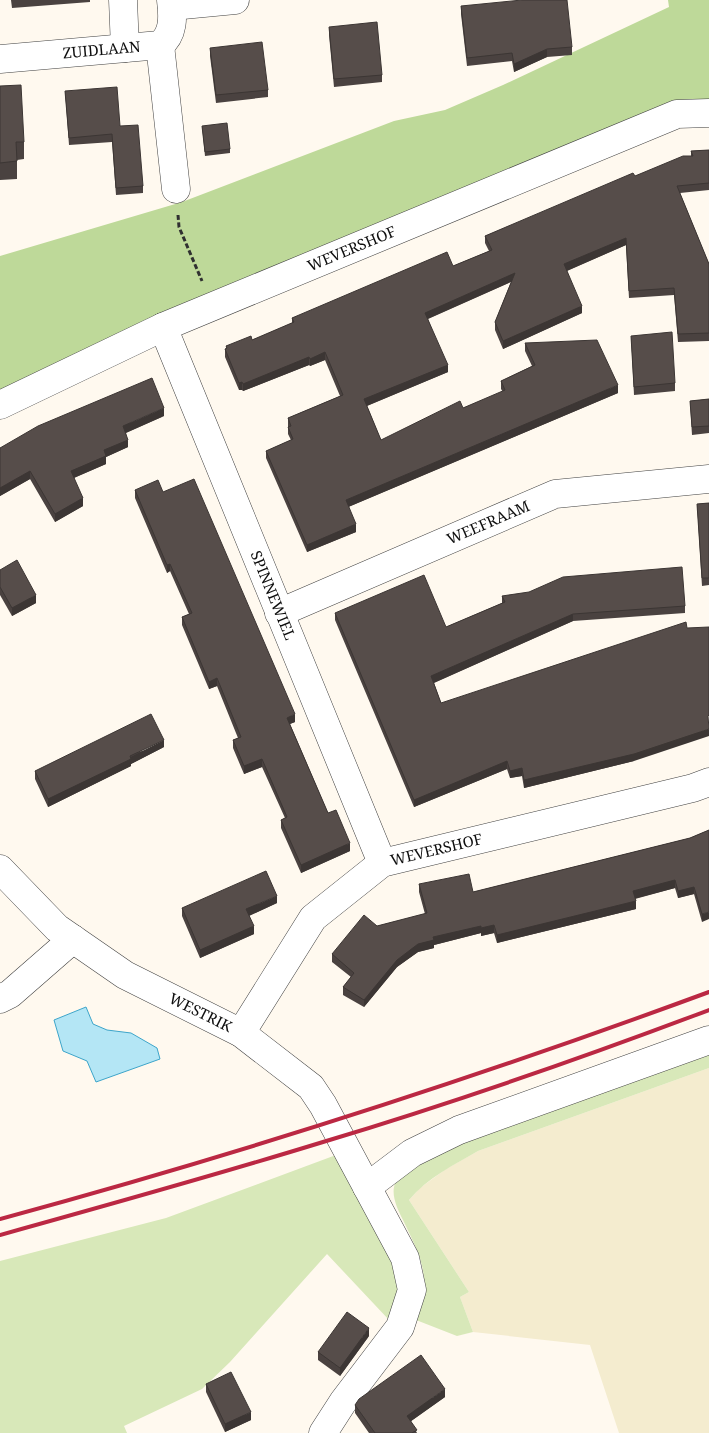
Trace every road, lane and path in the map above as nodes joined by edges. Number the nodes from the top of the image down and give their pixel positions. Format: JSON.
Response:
{"nodes":[{"id":1,"x":123,"y":0,"type":"edge"},
{"id":2,"x":235,"y":0,"type":"edge"},
{"id":3,"x":171,"y":3,"type":"edge"},
{"id":4,"x":160,"y":46,"type":"junction"},
{"id":5,"x":125,"y":48,"type":"junction"},
{"id":6,"x":0,"y":59,"type":"edge"},
{"id":7,"x":709,"y":114,"type":"edge"},
{"id":8,"x":176,"y":189,"type":"joint"},
{"id":9,"x":213,"y":306,"type":"junction"},
{"id":10,"x":163,"y":327,"type":"junction"},
{"id":11,"x":0,"y":405,"type":"edge"},
{"id":12,"x":709,"y":479,"type":"edge"},
{"id":13,"x":279,"y":613,"type":"junction"},
{"id":14,"x":709,"y":782,"type":"edge"},
{"id":15,"x":382,"y":863,"type":"junction"},
{"id":16,"x":0,"y":869,"type":"edge"},
{"id":17,"x":73,"y":939,"type":"junction"},
{"id":18,"x":0,"y":999,"type":"edge"},
{"id":19,"x":241,"y":1033,"type":"junction"},
{"id":20,"x":709,"y":1040,"type":"edge"},
{"id":21,"x":367,"y":1187,"type":"junction"},
{"id":22,"x":323,"y":1433,"type":"edge"}],
"edges":[{"from":1,"to":5,"type":"street"},
{"from":2,"to":3,"type":"street"},
{"from":3,"to":4,"type":"street","name":"ZUIDLAAN"},
{"from":4,"to":5,"type":"street","name":"ZUIDLAAN"},
{"from":4,"to":8,"type":"street"},
{"from":5,"to":6,"type":"street","name":"ZUIDLAAN"},
{"from":7,"to":9,"type":"street","name":"WEVERSHOF"},
{"from":8,"to":9,"type":"path"},
{"from":9,"to":10,"type":"street","name":"WEVERSHOF"},
{"from":10,"to":11,"type":"street","name":"WEVERSHOF"},
{"from":10,"to":13,"type":"street","name":"SPINNEWIEL"},
{"from":12,"to":13,"type":"street","name":"WEEFRAAM"},
{"from":13,"to":15,"type":"street","name":"SPINNEWIEL"},
{"from":14,"to":15,"type":"street","name":"WEVERSHOF"},
{"from":15,"to":19,"type":"street","name":"WEVERSHOF"},
{"from":16,"to":17,"type":"street","name":"WESTRIK"},
{"from":17,"to":18,"type":"street"},
{"from":17,"to":19,"type":"street","name":"WESTRIK"},
{"from":19,"to":21,"type":"street","name":"WESTRIK"},
{"from":20,"to":21,"type":"street"},
{"from":21,"to":22,"type":"street","name":"WESTRIK"}]}
